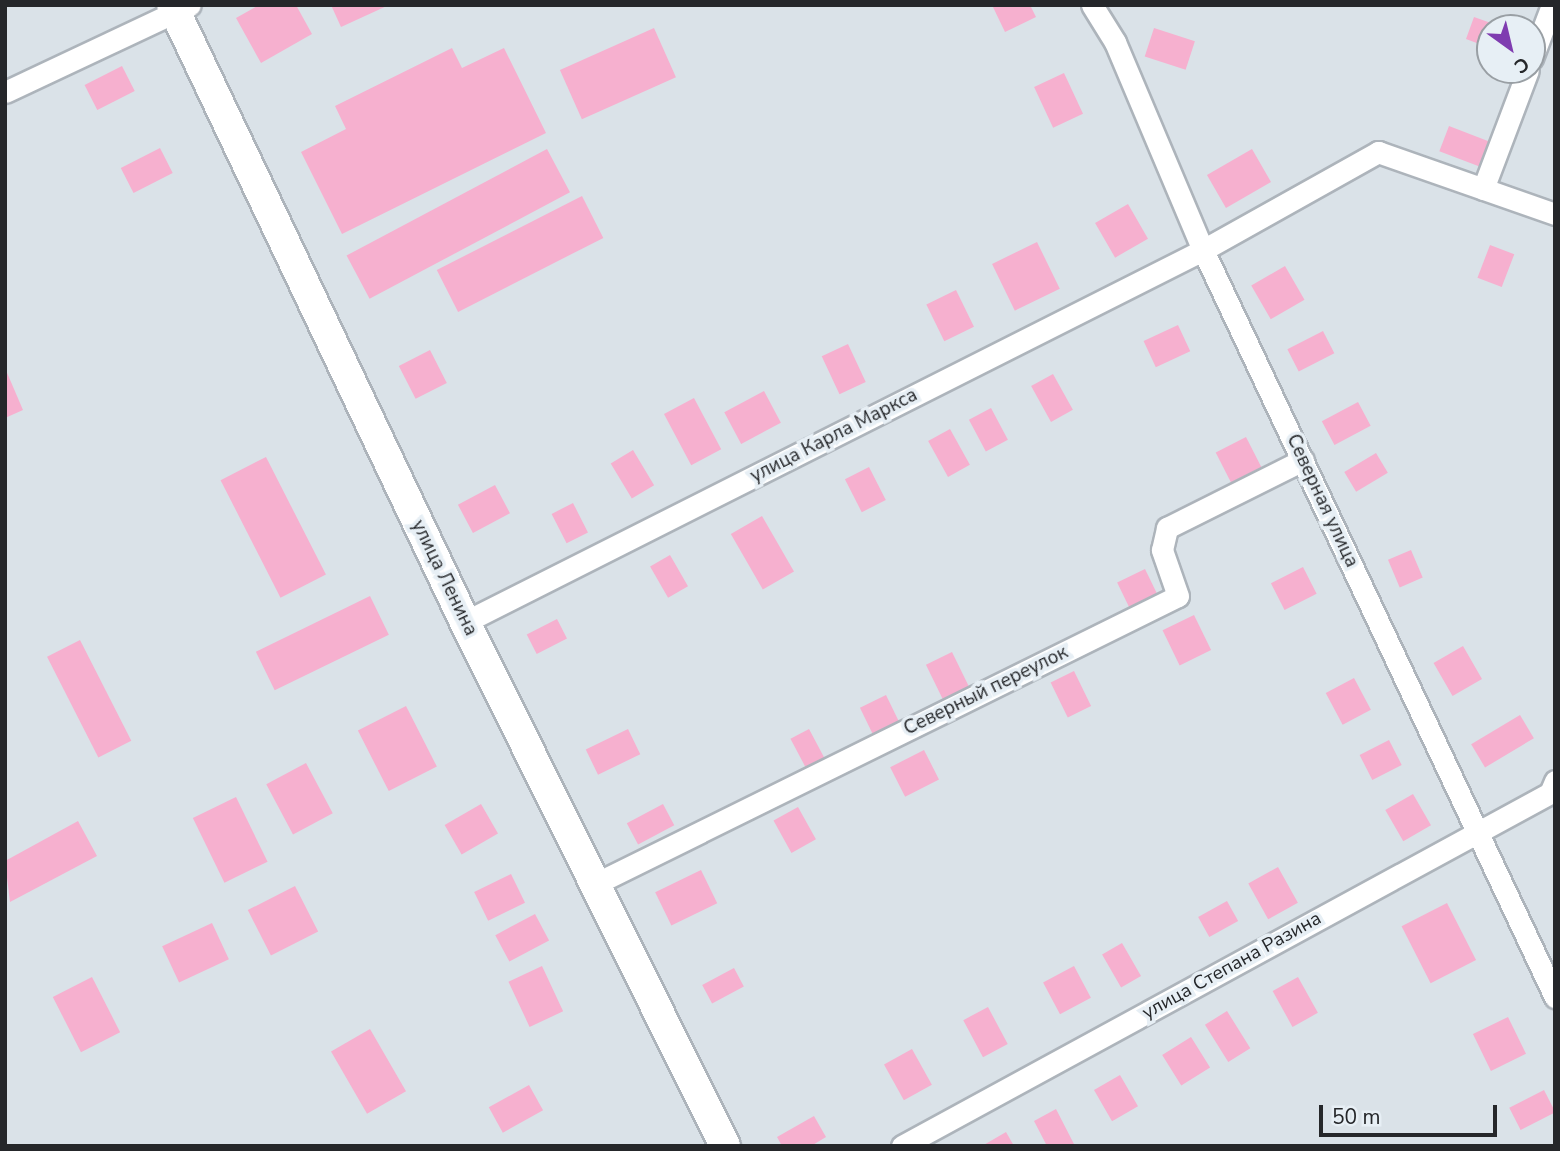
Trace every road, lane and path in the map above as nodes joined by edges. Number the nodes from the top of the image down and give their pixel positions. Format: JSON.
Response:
{"nodes":[{"id":1,"x":1092,"y":5,"type":"edge"},
{"id":2,"x":179,"y":8,"type":"edge"},
{"id":3,"x":1523,"y":84,"type":"edge"},
{"id":4,"x":5,"y":92,"type":"edge"},
{"id":5,"x":1483,"y":189,"type":"junction"},
{"id":6,"x":1555,"y":214,"type":"edge"},
{"id":7,"x":1203,"y":250,"type":"junction"},
{"id":8,"x":1303,"y":460,"type":"junction"},
{"id":9,"x":465,"y":622,"type":"junction"},
{"id":10,"x":1555,"y":781,"type":"edge"},
{"id":11,"x":1479,"y":832,"type":"junction"},
{"id":12,"x":595,"y":884,"type":"junction"},
{"id":13,"x":1555,"y":997,"type":"edge"},
{"id":14,"x":725,"y":1146,"type":"edge"},
{"id":15,"x":902,"y":1146,"type":"edge"}],
"edges":[{"from":1,"to":7,"type":"street","name":"Северная улица"},
{"from":2,"to":4,"type":"street"},
{"from":2,"to":9,"type":"main road","name":"улица Ленина"},
{"from":3,"to":5,"type":"street"},
{"from":5,"to":6,"type":"street","name":"улица Карла Маркса"},
{"from":5,"to":7,"type":"street","name":"улица Карла Маркса"},
{"from":7,"to":8,"type":"street","name":"Северная улица"},
{"from":7,"to":9,"type":"street","name":"улица Карла Маркса"},
{"from":8,"to":11,"type":"street","name":"Северная улица"},
{"from":8,"to":12,"type":"street","name":"Северный переулок"},
{"from":9,"to":12,"type":"main road","name":"улица Ленина"},
{"from":10,"to":11,"type":"street","name":"улица Степана Разина"},
{"from":11,"to":13,"type":"street","name":"Северная улица"},
{"from":11,"to":15,"type":"street","name":"улица Степана Разина"},
{"from":12,"to":14,"type":"main road","name":"улица Ленина"}]}
